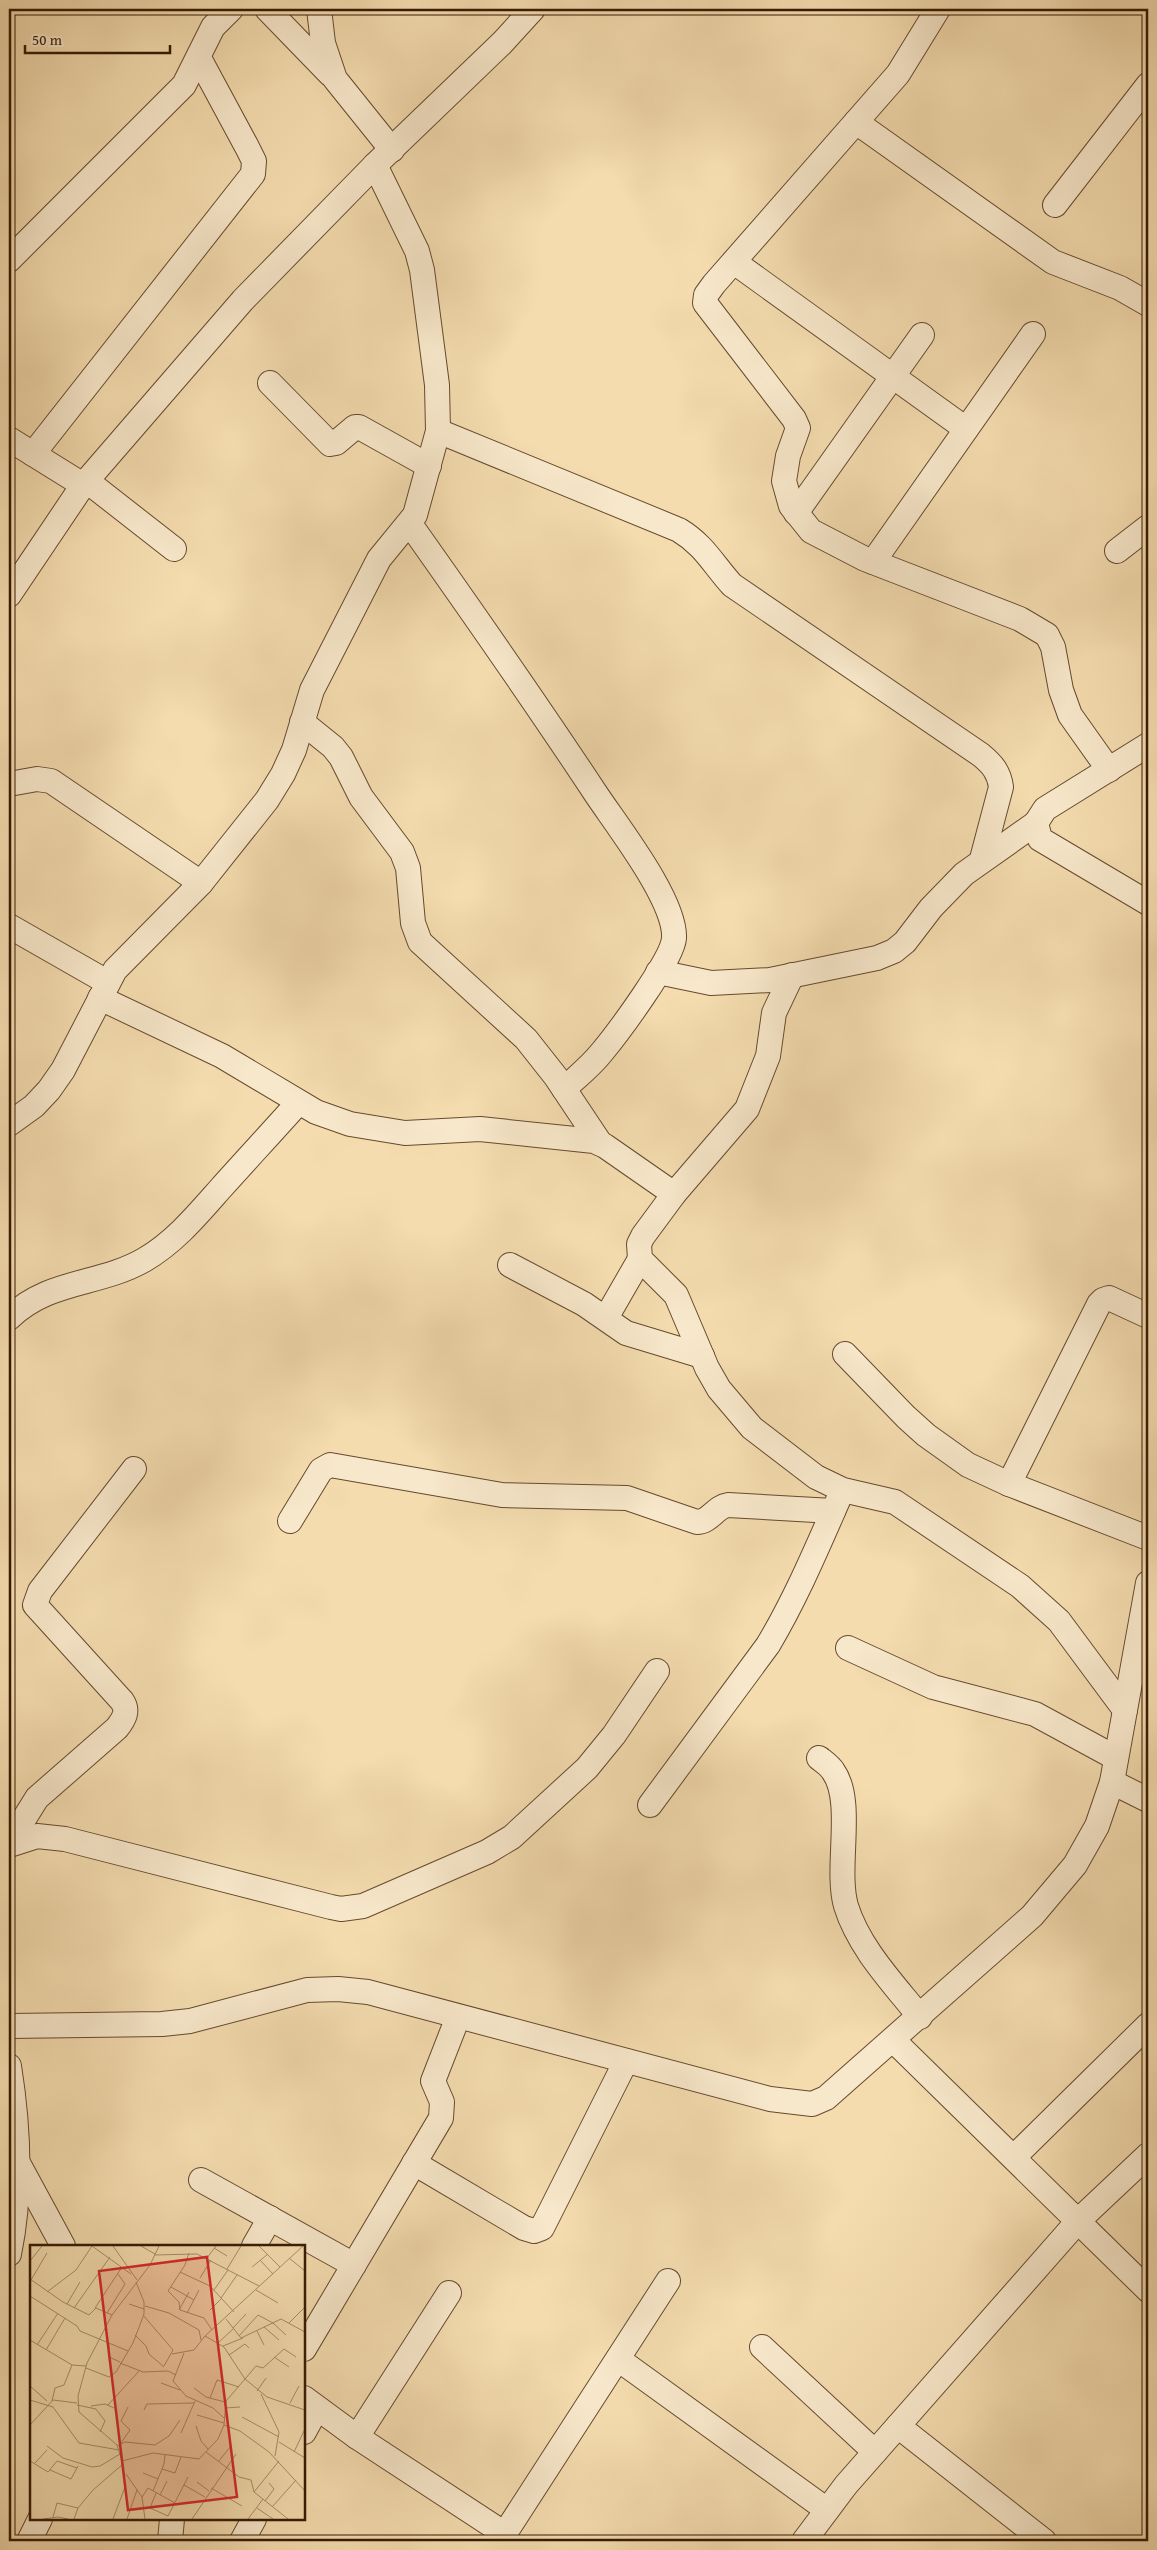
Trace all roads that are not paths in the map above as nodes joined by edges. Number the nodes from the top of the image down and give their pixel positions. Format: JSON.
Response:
{"nodes":[{"id":1,"x":231,"y":9,"type":"edge"},
{"id":2,"x":267,"y":9,"type":"edge"},
{"id":3,"x":319,"y":9,"type":"edge"},
{"id":4,"x":533,"y":9,"type":"edge"},
{"id":5,"x":938,"y":9,"type":"edge"},
{"id":6,"x":199,"y":58,"type":"junction"},
{"id":7,"x":335,"y":79,"type":"junction"},
{"id":8,"x":1148,"y":85,"type":"edge"},
{"id":9,"x":856,"y":122,"type":"junction"},
{"id":10,"x":383,"y":158,"type":"junction"},
{"id":11,"x":1055,"y":205,"type":"dead end"},
{"id":12,"x":9,"y":260,"type":"edge"},
{"id":13,"x":734,"y":262,"type":"junction"},
{"id":14,"x":1148,"y":304,"type":"edge"},
{"id":15,"x":1032,"y":334,"type":"dead end"},
{"id":16,"x":922,"y":335,"type":"dead end"},
{"id":17,"x":892,"y":377,"type":"junction"},
{"id":18,"x":270,"y":383,"type":"dead end"},
{"id":19,"x":966,"y":429,"type":"junction"},
{"id":20,"x":438,"y":431,"type":"junction"},
{"id":21,"x":9,"y":439,"type":"edge"},
{"id":22,"x":33,"y":454,"type":"junction"},
{"id":23,"x":429,"y":466,"type":"junction"},
{"id":24,"x":85,"y":483,"type":"junction"},
{"id":25,"x":796,"y":513,"type":"junction"},
{"id":26,"x":410,"y":524,"type":"junction"},
{"id":27,"x":1148,"y":527,"type":"edge"},
{"id":28,"x":174,"y":549,"type":"dead end"},
{"id":29,"x":1118,"y":550,"type":"dead end"},
{"id":30,"x":873,"y":562,"type":"junction"},
{"id":31,"x":9,"y":595,"type":"edge"},
{"id":32,"x":302,"y":722,"type":"junction"},
{"id":33,"x":1148,"y":745,"type":"edge"},
{"id":34,"x":1109,"y":770,"type":"junction"},
{"id":35,"x":9,"y":784,"type":"edge"},
{"id":36,"x":1036,"y":823,"type":"junction"},
{"id":37,"x":982,"y":859,"type":"junction"},
{"id":38,"x":201,"y":883,"type":"junction"},
{"id":39,"x":1148,"y":903,"type":"edge"},
{"id":40,"x":9,"y":926,"type":"edge"},
{"id":41,"x":658,"y":972,"type":"junction"},
{"id":42,"x":792,"y":975,"type":"junction"},
{"id":43,"x":104,"y":990,"type":"junction"},
{"id":44,"x":564,"y":1089,"type":"junction"},
{"id":45,"x":298,"y":1103,"type":"junction"},
{"id":46,"x":9,"y":1124,"type":"edge"},
{"id":47,"x":600,"y":1143,"type":"junction"},
{"id":48,"x":674,"y":1194,"type":"junction"},
{"id":49,"x":640,"y":1259,"type":"junction"},
{"id":50,"x":510,"y":1265,"type":"dead end"},
{"id":51,"x":1148,"y":1316,"type":"edge"},
{"id":52,"x":9,"y":1318,"type":"edge"},
{"id":53,"x":606,"y":1318,"type":"junction"},
{"id":54,"x":845,"y":1354,"type":"dead end"},
{"id":55,"x":702,"y":1356,"type":"junction"},
{"id":56,"x":134,"y":1469,"type":"dead end"},
{"id":57,"x":1009,"y":1484,"type":"junction"},
{"id":58,"x":843,"y":1490,"type":"junction"},
{"id":59,"x":833,"y":1511,"type":"junction"},
{"id":60,"x":290,"y":1521,"type":"dead end"},
{"id":61,"x":1148,"y":1538,"type":"edge"},
{"id":62,"x":1147,"y":1598,"type":"edge"},
{"id":63,"x":848,"y":1648,"type":"dead end"},
{"id":64,"x":657,"y":1671,"type":"dead end"},
{"id":65,"x":1125,"y":1710,"type":"junction"},
{"id":66,"x":819,"y":1758,"type":"dead end"},
{"id":67,"x":1116,"y":1758,"type":"junction"},
{"id":68,"x":1112,"y":1782,"type":"junction"},
{"id":69,"x":1148,"y":1800,"type":"edge"},
{"id":70,"x":650,"y":1805,"type":"dead end"},
{"id":71,"x":9,"y":1844,"type":"edge"},
{"id":72,"x":458,"y":2016,"type":"junction"},
{"id":73,"x":920,"y":2017,"type":"junction"},
{"id":74,"x":1148,"y":2025,"type":"edge"},
{"id":75,"x":9,"y":2026,"type":"edge"},
{"id":76,"x":893,"y":2040,"type":"junction"},
{"id":77,"x":626,"y":2061,"type":"junction"},
{"id":78,"x":9,"y":2066,"type":"edge"},
{"id":79,"x":1148,"y":2155,"type":"edge"},
{"id":80,"x":1014,"y":2157,"type":"junction"},
{"id":81,"x":414,"y":2163,"type":"junction"},
{"id":82,"x":18,"y":2164,"type":"junction"},
{"id":83,"x":201,"y":2180,"type":"dead end"},
{"id":84,"x":270,"y":2218,"type":"junction"},
{"id":85,"x":1079,"y":2220,"type":"junction"},
{"id":86,"x":62,"y":2245,"type":"edge"},
{"id":87,"x":255,"y":2245,"type":"edge"},
{"id":88,"x":9,"y":2254,"type":"edge"},
{"id":89,"x":354,"y":2265,"type":"junction"},
{"id":90,"x":668,"y":2281,"type":"dead end"},
{"id":91,"x":1148,"y":2290,"type":"edge"},
{"id":92,"x":449,"y":2293,"type":"dead end"},
{"id":93,"x":305,"y":2347,"type":"edge"},
{"id":94,"x":762,"y":2347,"type":"dead end"},
{"id":95,"x":618,"y":2359,"type":"junction"},
{"id":96,"x":311,"y":2403,"type":"edge"},
{"id":97,"x":898,"y":2426,"type":"junction"},
{"id":98,"x":305,"y":2428,"type":"edge"},
{"id":99,"x":357,"y":2437,"type":"junction"},
{"id":100,"x":875,"y":2452,"type":"junction"},
{"id":101,"x":827,"y":2510,"type":"junction"},
{"id":102,"x":40,"y":2520,"type":"edge"},
{"id":103,"x":172,"y":2520,"type":"edge"},
{"id":104,"x":253,"y":2520,"type":"edge"},
{"id":105,"x":502,"y":2538,"type":"edge"},
{"id":106,"x":29,"y":2541,"type":"edge"},
{"id":107,"x":170,"y":2541,"type":"edge"},
{"id":108,"x":242,"y":2541,"type":"edge"},
{"id":109,"x":804,"y":2541,"type":"edge"},
{"id":110,"x":1044,"y":2541,"type":"edge"}],
"edges":[{"from":1,"to":6,"type":"street"},
{"from":2,"to":7,"type":"street"},
{"from":3,"to":7,"type":"street"},
{"from":4,"to":10,"type":"street"},
{"from":5,"to":9,"type":"street"},
{"from":6,"to":12,"type":"street"},
{"from":6,"to":22,"type":"street"},
{"from":7,"to":10,"type":"street"},
{"from":8,"to":11,"type":"street"},
{"from":9,"to":13,"type":"street"},
{"from":9,"to":14,"type":"street"},
{"from":10,"to":20,"type":"street"},
{"from":10,"to":24,"type":"street"},
{"from":13,"to":17,"type":"street"},
{"from":13,"to":25,"type":"street"},
{"from":15,"to":19,"type":"street"},
{"from":16,"to":17,"type":"street"},
{"from":17,"to":19,"type":"street"},
{"from":17,"to":25,"type":"street"},
{"from":18,"to":23,"type":"street"},
{"from":19,"to":30,"type":"street"},
{"from":20,"to":23,"type":"street"},
{"from":20,"to":37,"type":"street"},
{"from":21,"to":22,"type":"street"},
{"from":22,"to":24,"type":"street"},
{"from":23,"to":26,"type":"street"},
{"from":24,"to":28,"type":"street"},
{"from":24,"to":31,"type":"street"},
{"from":25,"to":30,"type":"street"},
{"from":26,"to":32,"type":"street"},
{"from":26,"to":41,"type":"street"},
{"from":27,"to":29,"type":"street"},
{"from":30,"to":34,"type":"street"},
{"from":32,"to":38,"type":"street"},
{"from":32,"to":44,"type":"street"},
{"from":33,"to":34,"type":"street"},
{"from":34,"to":36,"type":"street"},
{"from":35,"to":38,"type":"street"},
{"from":36,"to":37,"type":"street"},
{"from":36,"to":39,"type":"street"},
{"from":37,"to":42,"type":"street"},
{"from":38,"to":43,"type":"street"},
{"from":40,"to":43,"type":"street"},
{"from":41,"to":42,"type":"street"},
{"from":41,"to":44,"type":"street"},
{"from":42,"to":48,"type":"street"},
{"from":43,"to":45,"type":"street"},
{"from":43,"to":46,"type":"street"},
{"from":44,"to":47,"type":"street"},
{"from":45,"to":47,"type":"street"},
{"from":45,"to":52,"type":"street"},
{"from":47,"to":48,"type":"street"},
{"from":48,"to":49,"type":"street"},
{"from":49,"to":53,"type":"street"},
{"from":49,"to":55,"type":"street"},
{"from":50,"to":53,"type":"street"},
{"from":51,"to":57,"type":"street"},
{"from":53,"to":55,"type":"street"},
{"from":54,"to":57,"type":"street"},
{"from":55,"to":58,"type":"street"},
{"from":56,"to":71,"type":"street"},
{"from":57,"to":61,"type":"street"},
{"from":58,"to":59,"type":"street"},
{"from":58,"to":65,"type":"street"},
{"from":59,"to":60,"type":"street"},
{"from":59,"to":70,"type":"street"},
{"from":62,"to":65,"type":"street"},
{"from":63,"to":67,"type":"street"},
{"from":64,"to":71,"type":"street"},
{"from":65,"to":67,"type":"street"},
{"from":66,"to":73,"type":"street"},
{"from":67,"to":68,"type":"street"},
{"from":68,"to":69,"type":"street"},
{"from":68,"to":73,"type":"street"},
{"from":72,"to":75,"type":"street"},
{"from":72,"to":77,"type":"street"},
{"from":72,"to":81,"type":"street"},
{"from":73,"to":76,"type":"street"},
{"from":74,"to":80,"type":"street"},
{"from":76,"to":77,"type":"street"},
{"from":76,"to":80,"type":"street"},
{"from":77,"to":81,"type":"street"},
{"from":78,"to":82,"type":"street"},
{"from":79,"to":85,"type":"street"},
{"from":80,"to":85,"type":"street"},
{"from":81,"to":89,"type":"street"},
{"from":82,"to":86,"type":"street"},
{"from":82,"to":88,"type":"street"},
{"from":83,"to":84,"type":"street"},
{"from":84,"to":87,"type":"street"},
{"from":84,"to":89,"type":"street"},
{"from":85,"to":91,"type":"street"},
{"from":85,"to":97,"type":"street"},
{"from":89,"to":93,"type":"street"},
{"from":90,"to":95,"type":"street"},
{"from":92,"to":99,"type":"street"},
{"from":94,"to":100,"type":"street"},
{"from":95,"to":101,"type":"street"},
{"from":95,"to":105,"type":"street"},
{"from":96,"to":98,"type":"street"},
{"from":96,"to":99,"type":"street"},
{"from":97,"to":100,"type":"street"},
{"from":97,"to":110,"type":"street"},
{"from":99,"to":105,"type":"street"},
{"from":100,"to":101,"type":"street"},
{"from":101,"to":109,"type":"street"},
{"from":102,"to":106,"type":"street"},
{"from":103,"to":107,"type":"street"},
{"from":104,"to":108,"type":"street"}]}
